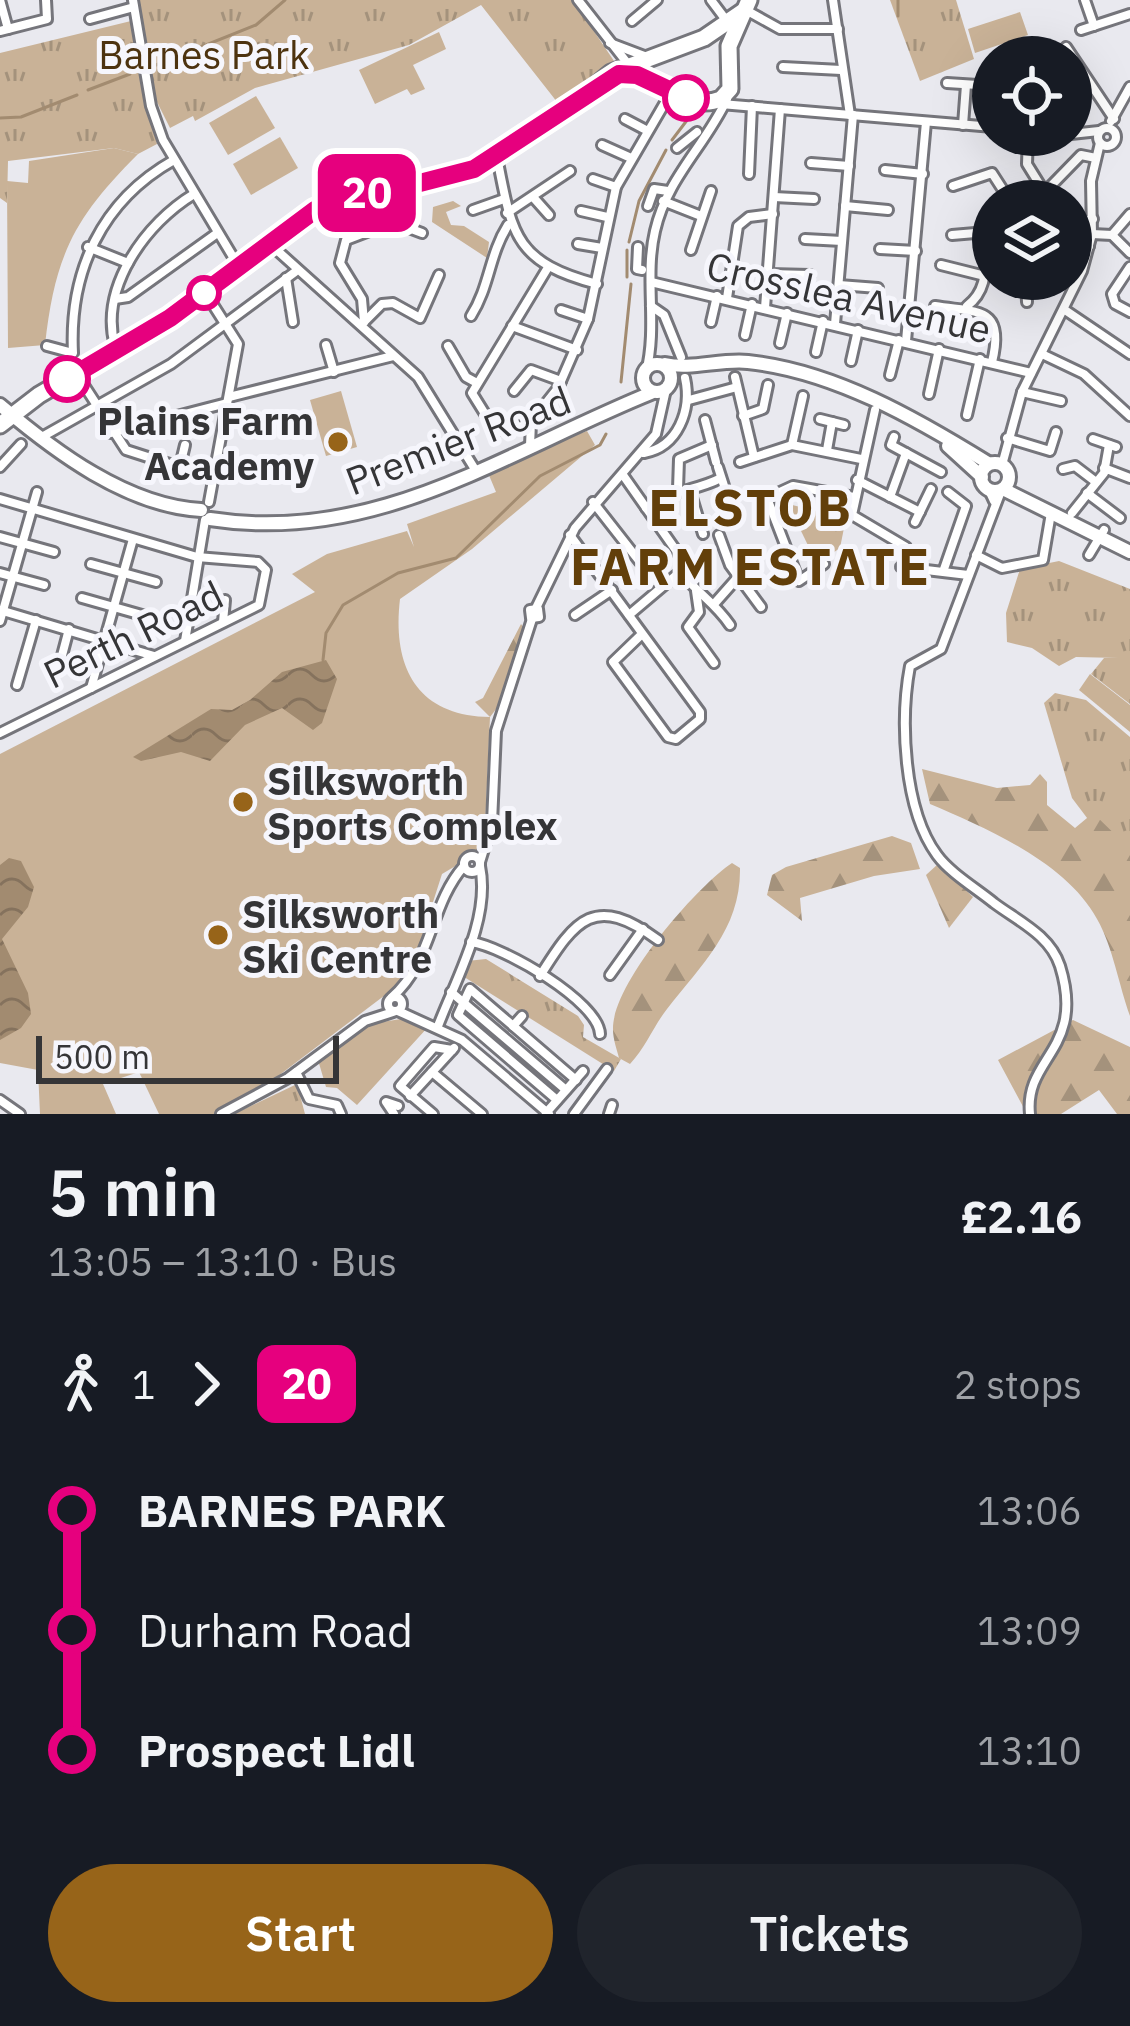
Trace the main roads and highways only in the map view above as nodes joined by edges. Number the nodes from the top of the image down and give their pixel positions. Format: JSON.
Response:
{"nodes":[{"id":1,"x":738,"y":20,"type":"edge"},
{"id":2,"x":653,"y":57,"type":"junction"},
{"id":3,"x":623,"y":59,"type":"junction"},
{"id":4,"x":607,"y":77,"type":"junction"},
{"id":5,"x":658,"y":86,"type":"junction"},
{"id":6,"x":237,"y":265,"type":"junction"},
{"id":7,"x":75,"y":370,"type":"junction"},
{"id":8,"x":660,"y":378,"type":"junction"},
{"id":9,"x":7,"y":414,"type":"edge"},
{"id":10,"x":475,"y":469,"type":"junction"},
{"id":11,"x":996,"y":477,"type":"junction"},
{"id":12,"x":206,"y":513,"type":"junction"},
{"id":13,"x":1070,"y":516,"type":"junction"},
{"id":14,"x":1130,"y":548,"type":"edge"}],
"edges":[{"from":1,"to":2,"type":"highway"},
{"from":1,"to":5,"type":"highway"},
{"from":2,"to":3,"type":"highway"},
{"from":2,"to":5,"type":"highway"},
{"from":3,"to":4,"type":"highway"},
{"from":3,"to":5,"type":"highway"},
{"from":4,"to":5,"type":"highway"},
{"from":4,"to":6,"type":"highway"},
{"from":6,"to":7,"type":"highway"},
{"from":6,"to":7,"type":"highway"},
{"from":7,"to":9,"type":"highway"},
{"from":8,"to":10,"type":"main road","name":"Premier Road"},
{"from":8,"to":10,"type":"main road","name":"Premier Road"},
{"from":8,"to":11,"type":"main road"},
{"from":8,"to":11,"type":"main road"},
{"from":9,"to":12,"type":"main road","name":"Premier Road"},
{"from":9,"to":12,"type":"main road","name":"Premier Road"},
{"from":10,"to":12,"type":"main road","name":"Premier Road"},
{"from":11,"to":13,"type":"main road"},
{"from":11,"to":13,"type":"main road"},
{"from":13,"to":14,"type":"main road"}]}
